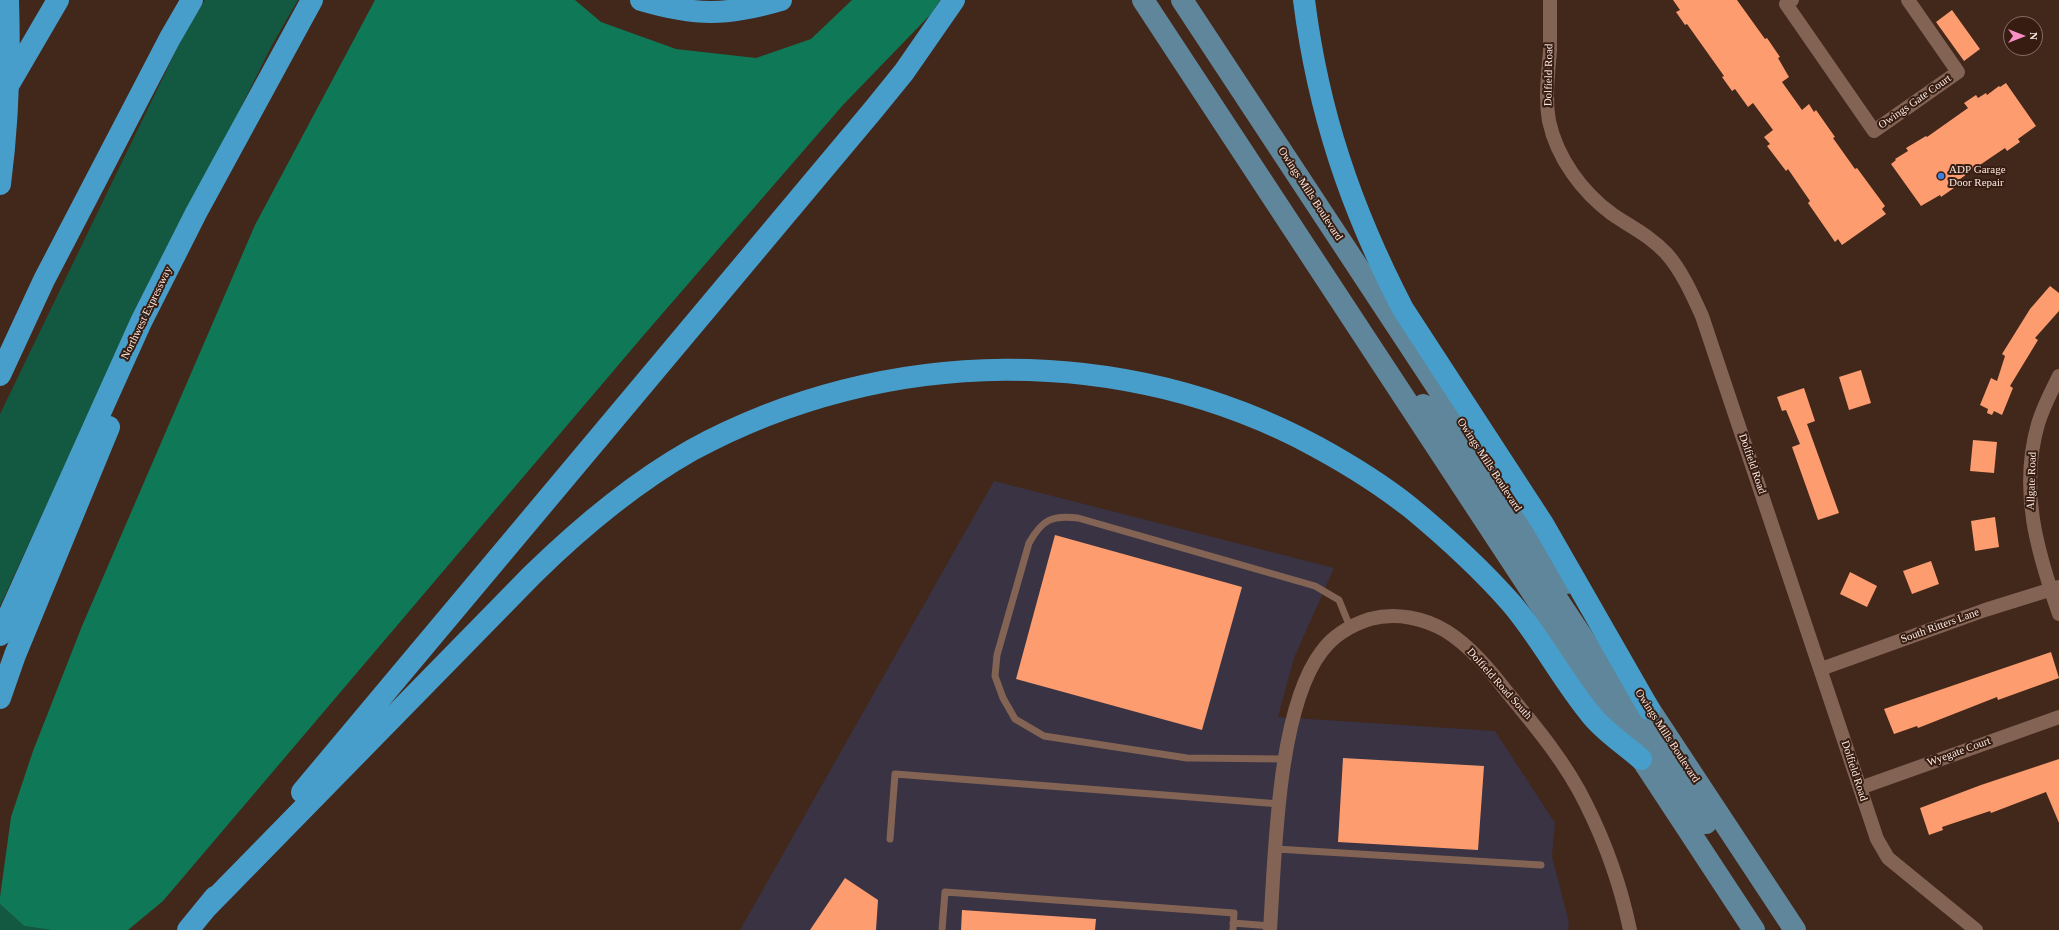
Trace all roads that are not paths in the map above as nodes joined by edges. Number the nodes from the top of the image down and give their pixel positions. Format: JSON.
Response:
{"nodes":[{"id":1,"x":8,"y":0,"type":"edge"},
{"id":2,"x":58,"y":0,"type":"edge"},
{"id":3,"x":192,"y":0,"type":"edge"},
{"id":4,"x":312,"y":0,"type":"edge"},
{"id":5,"x":641,"y":0,"type":"edge"},
{"id":6,"x":781,"y":0,"type":"edge"},
{"id":7,"x":954,"y":0,"type":"edge"},
{"id":8,"x":1143,"y":0,"type":"edge"},
{"id":9,"x":1182,"y":0,"type":"edge"},
{"id":10,"x":1304,"y":0,"type":"edge"},
{"id":11,"x":1550,"y":0,"type":"edge"},
{"id":12,"x":1792,"y":0,"type":"edge"},
{"id":13,"x":1908,"y":0,"type":"edge"},
{"id":14,"x":0,"y":99,"type":"edge"},
{"id":15,"x":0,"y":184,"type":"edge"},
{"id":16,"x":1350,"y":316,"type":"junction"},
{"id":17,"x":141,"y":322,"type":"junction"},
{"id":18,"x":0,"y":375,"type":"edge"},
{"id":19,"x":2059,"y":376,"type":"edge"},
{"id":20,"x":2055,"y":588,"type":"edge"},
{"id":21,"x":2059,"y":614,"type":"edge"},
{"id":22,"x":1350,"y":627,"type":"junction"},
{"id":23,"x":0,"y":635,"type":"edge"},
{"id":24,"x":1821,"y":669,"type":"junction"},
{"id":25,"x":0,"y":698,"type":"edge"},
{"id":26,"x":1649,"y":709,"type":"junction"},
{"id":27,"x":2059,"y":717,"type":"edge"},
{"id":28,"x":1285,"y":759,"type":"junction"},
{"id":29,"x":1641,"y":759,"type":"junction"},
{"id":30,"x":1860,"y":788,"type":"junction"},
{"id":31,"x":1280,"y":804,"type":"junction"},
{"id":32,"x":890,"y":839,"type":"dead end"},
{"id":33,"x":1276,"y":849,"type":"junction"},
{"id":34,"x":1541,"y":865,"type":"dead end"},
{"id":35,"x":206,"y":908,"type":"junction"},
{"id":36,"x":1233,"y":927,"type":"edge"},
{"id":37,"x":1271,"y":928,"type":"edge"},
{"id":38,"x":188,"y":930,"type":"edge"},
{"id":39,"x":942,"y":930,"type":"edge"},
{"id":40,"x":1630,"y":930,"type":"edge"},
{"id":41,"x":1754,"y":930,"type":"edge"},
{"id":42,"x":1777,"y":930,"type":"edge"},
{"id":43,"x":1796,"y":930,"type":"edge"},
{"id":44,"x":1976,"y":930,"type":"edge"}],
"edges":[{"from":1,"to":15,"type":"highway"},
{"from":2,"to":14,"type":"highway"},
{"from":3,"to":18,"type":"highway"},
{"from":4,"to":17,"type":"highway","name":"Northwest Expressway"},
{"from":5,"to":6,"type":"highway"},
{"from":7,"to":35,"type":"highway"},
{"from":8,"to":16,"type":"main road"},
{"from":9,"to":26,"type":"main road","name":"Owings Mills Boulevard"},
{"from":10,"to":26,"type":"highway"},
{"from":11,"to":24,"type":"street","name":"Dolfield Road"},
{"from":12,"to":13,"type":"street","name":"Owings Gate Court"},
{"from":16,"to":29,"type":"main road"},
{"from":16,"to":42,"type":"main road"},
{"from":17,"to":23,"type":"highway","name":"Northwest Expressway"},
{"from":17,"to":25,"type":"highway"},
{"from":19,"to":20,"type":"street","name":"Allgate Road"},
{"from":20,"to":21,"type":"street"},
{"from":20,"to":24,"type":"street","name":"South Ritters Lane"},
{"from":22,"to":28,"type":"street","name":"Dolfield Road South"},
{"from":22,"to":28,"type":"lane"},
{"from":22,"to":40,"type":"street","name":"Dolfield Road South"},
{"from":24,"to":30,"type":"street","name":"Dolfield Road"},
{"from":26,"to":43,"type":"main road","name":"Owings Mills Boulevard"},
{"from":27,"to":30,"type":"street","name":"Wyegate Court"},
{"from":28,"to":31,"type":"street","name":"Dolfield Road South"},
{"from":29,"to":35,"type":"highway"},
{"from":29,"to":41,"type":"main road"},
{"from":30,"to":44,"type":"street","name":"Dolfield Road"},
{"from":31,"to":32,"type":"lane"},
{"from":31,"to":33,"type":"street","name":"Dolfield Road South"},
{"from":33,"to":34,"type":"lane"},
{"from":33,"to":37,"type":"street","name":"Dolfield Road South"},
{"from":35,"to":38,"type":"highway"},
{"from":36,"to":37,"type":"lane"},
{"from":36,"to":39,"type":"lane"}]}
